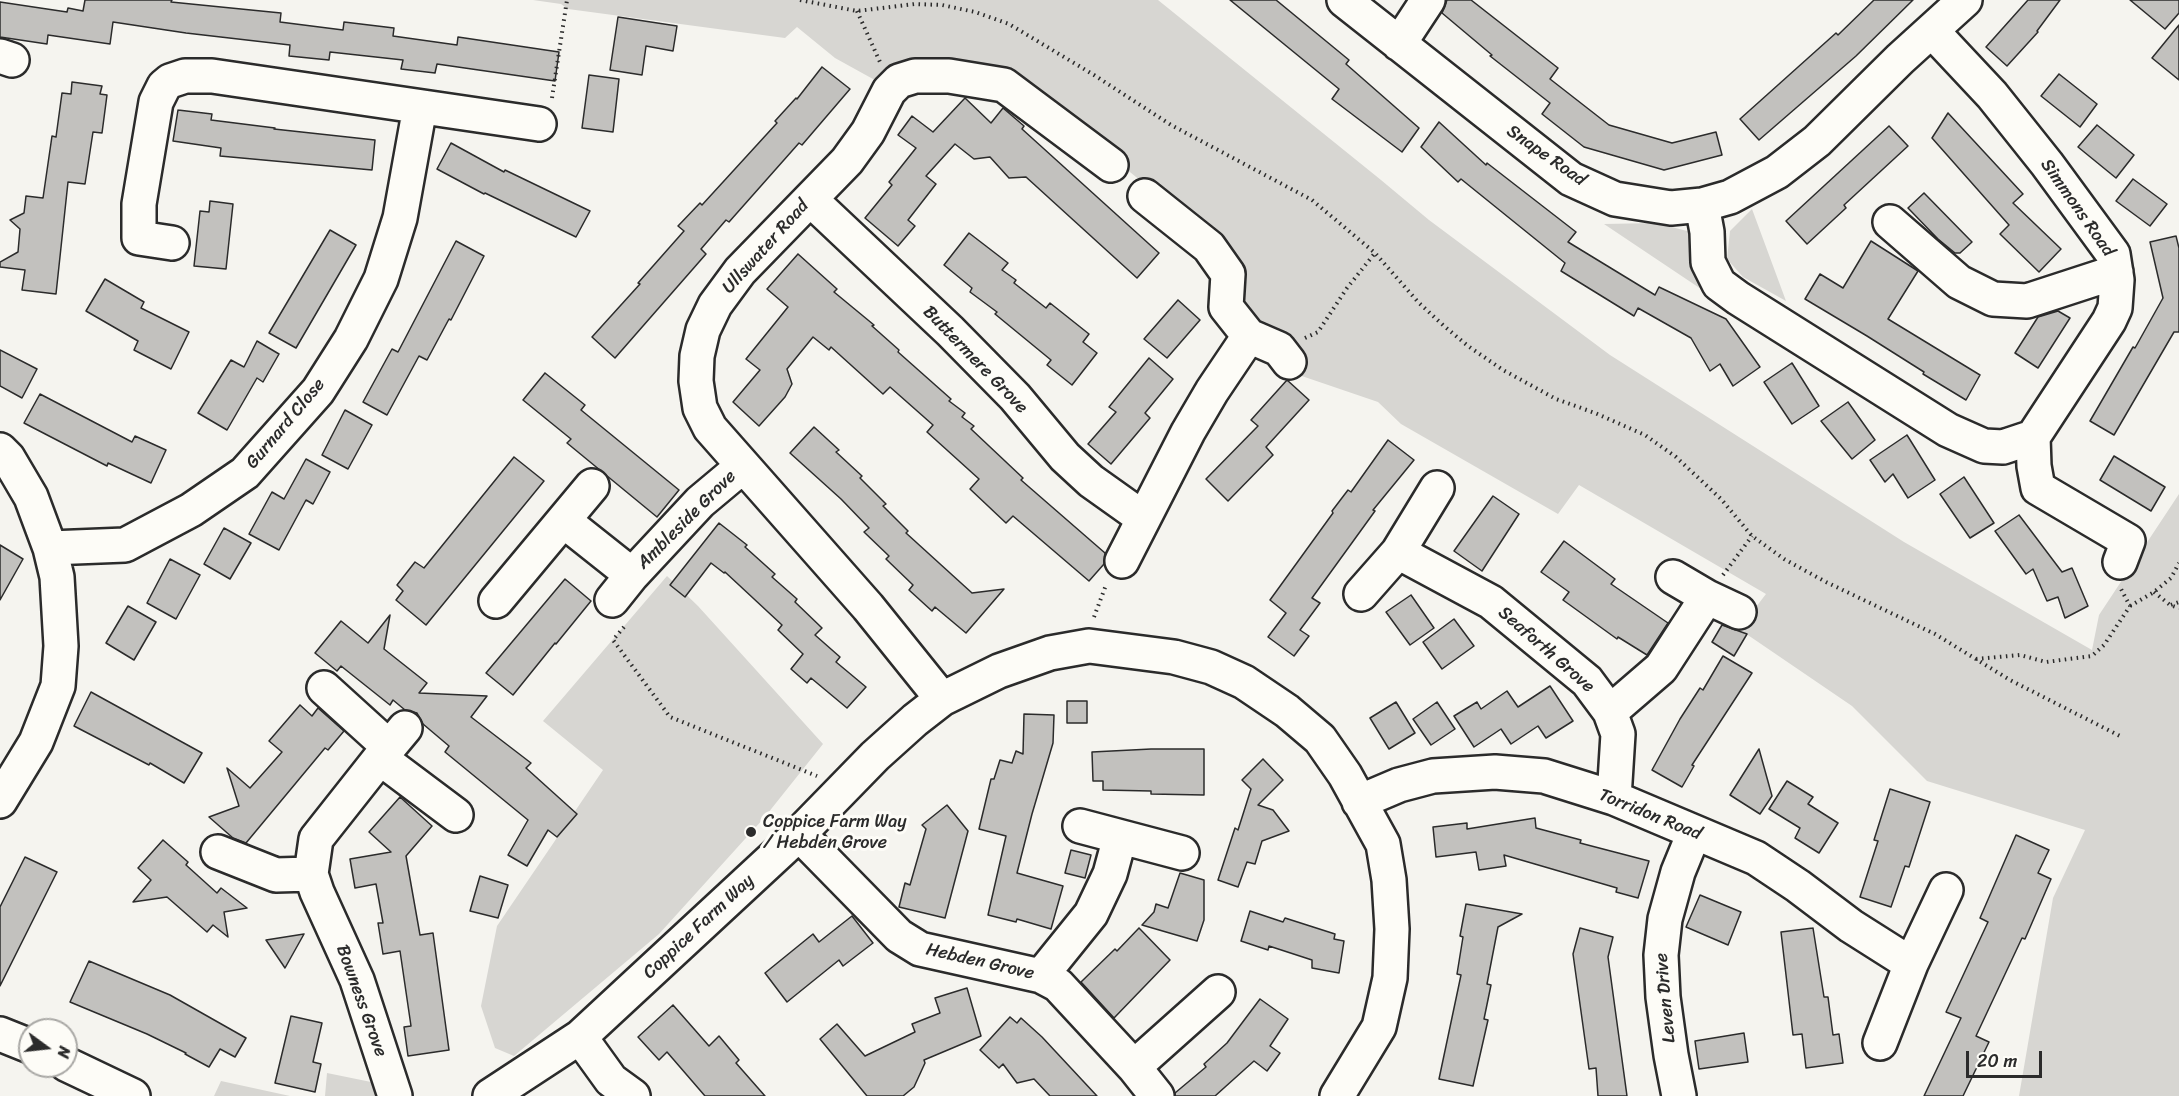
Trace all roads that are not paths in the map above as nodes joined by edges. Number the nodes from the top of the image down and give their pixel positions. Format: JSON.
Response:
{"nodes":[{"id":1,"x":1344,"y":0,"type":"edge"},
{"id":2,"x":1428,"y":0,"type":"edge"},
{"id":3,"x":1963,"y":0,"type":"edge"},
{"id":4,"x":1932,"y":31,"type":"junction"},
{"id":5,"x":1399,"y":44,"type":"junction"},
{"id":6,"x":420,"y":107,"type":"junction"},
{"id":7,"x":539,"y":124,"type":"road end"},
{"id":8,"x":1112,"y":165,"type":"dead end"},
{"id":9,"x":1145,"y":196,"type":"dead end"},
{"id":10,"x":810,"y":199,"type":"junction"},
{"id":11,"x":1702,"y":205,"type":"junction"},
{"id":12,"x":1890,"y":222,"type":"dead end"},
{"id":13,"x":172,"y":243,"type":"dead end"},
{"id":14,"x":2116,"y":272,"type":"junction"},
{"id":15,"x":1249,"y":336,"type":"junction"},
{"id":16,"x":1284,"y":355,"type":"road end"},
{"id":17,"x":2033,"y":437,"type":"junction"},
{"id":18,"x":0,"y":450,"type":"edge"},
{"id":19,"x":743,"y":466,"type":"junction"},
{"id":20,"x":592,"y":486,"type":"dead end"},
{"id":21,"x":1437,"y":488,"type":"dead end"},
{"id":22,"x":1143,"y":518,"type":"junction"},
{"id":23,"x":564,"y":521,"type":"junction"},
{"id":24,"x":50,"y":548,"type":"junction"},
{"id":25,"x":1398,"y":552,"type":"junction"},
{"id":26,"x":1122,"y":561,"type":"road end"},
{"id":27,"x":2120,"y":562,"type":"road end"},
{"id":28,"x":1673,"y":577,"type":"dead end"},
{"id":29,"x":1361,"y":594,"type":"dead end"},
{"id":30,"x":1707,"y":597,"type":"junction"},
{"id":31,"x":496,"y":601,"type":"dead end"},
{"id":32,"x":1739,"y":612,"type":"dead end"},
{"id":33,"x":324,"y":688,"type":"dead end"},
{"id":34,"x":942,"y":699,"type":"junction"},
{"id":35,"x":1610,"y":712,"type":"junction"},
{"id":36,"x":391,"y":744,"type":"junction"},
{"id":37,"x":1614,"y":798,"type":"junction"},
{"id":38,"x":0,"y":801,"type":"edge"},
{"id":39,"x":1359,"y":802,"type":"junction"},
{"id":40,"x":456,"y":815,"type":"dead end"},
{"id":41,"x":1080,"y":826,"type":"dead end"},
{"id":42,"x":1694,"y":833,"type":"junction"},
{"id":43,"x":799,"y":834,"type":"junction"},
{"id":44,"x":1120,"y":837,"type":"junction"},
{"id":45,"x":218,"y":852,"type":"dead end"},
{"id":46,"x":1182,"y":853,"type":"dead end"},
{"id":47,"x":311,"y":874,"type":"junction"},
{"id":48,"x":1946,"y":890,"type":"dead end"},
{"id":49,"x":1911,"y":964,"type":"junction"},
{"id":50,"x":1041,"y":976,"type":"junction"},
{"id":51,"x":1218,"y":992,"type":"dead end"},
{"id":52,"x":0,"y":1034,"type":"edge"},
{"id":53,"x":580,"y":1037,"type":"junction"},
{"id":54,"x":18,"y":1041,"type":"edge"},
{"id":55,"x":1880,"y":1043,"type":"dead end"},
{"id":56,"x":1134,"y":1067,"type":"junction"},
{"id":57,"x":78,"y":1070,"type":"edge"},
{"id":58,"x":133,"y":1096,"type":"edge"},
{"id":59,"x":395,"y":1096,"type":"edge"},
{"id":60,"x":490,"y":1096,"type":"edge"},
{"id":61,"x":633,"y":1096,"type":"edge"},
{"id":62,"x":1157,"y":1096,"type":"edge"},
{"id":63,"x":1337,"y":1096,"type":"edge"},
{"id":64,"x":1679,"y":1096,"type":"edge"}],
"edges":[{"from":1,"to":5,"type":"street","name":"Snape Road"},
{"from":2,"to":5,"type":"street"},
{"from":3,"to":4,"type":"street","name":"Snape Road"},
{"from":4,"to":11,"type":"street","name":"Snape Road"},
{"from":4,"to":14,"type":"street","name":"Simmons Road"},
{"from":5,"to":11,"type":"street","name":"Snape Road"},
{"from":6,"to":7,"type":"street"},
{"from":6,"to":13,"type":"street"},
{"from":6,"to":24,"type":"street","name":"Gurnard Close"},
{"from":8,"to":10,"type":"street","name":"Ullswater Road"},
{"from":9,"to":15,"type":"street"},
{"from":10,"to":19,"type":"street","name":"Ullswater Road"},
{"from":10,"to":22,"type":"street","name":"Buttermere Grove"},
{"from":11,"to":17,"type":"street"},
{"from":12,"to":14,"type":"street"},
{"from":14,"to":17,"type":"street","name":"Simmons Road"},
{"from":15,"to":16,"type":"street"},
{"from":15,"to":22,"type":"street"},
{"from":17,"to":27,"type":"street"},
{"from":18,"to":24,"type":"street"},
{"from":19,"to":23,"type":"street","name":"Ambleside Grove"},
{"from":19,"to":34,"type":"street","name":"Ullswater Road"},
{"from":20,"to":23,"type":"street"},
{"from":21,"to":25,"type":"street"},
{"from":22,"to":26,"type":"street"},
{"from":23,"to":31,"type":"street"},
{"from":24,"to":38,"type":"street"},
{"from":25,"to":29,"type":"street"},
{"from":25,"to":35,"type":"street","name":"Seaforth Grove"},
{"from":28,"to":30,"type":"street"},
{"from":30,"to":32,"type":"street"},
{"from":30,"to":35,"type":"street"},
{"from":33,"to":36,"type":"street"},
{"from":34,"to":39,"type":"street","name":"Coppice Farm Way"},
{"from":34,"to":43,"type":"street","name":"Coppice Farm Way"},
{"from":35,"to":37,"type":"street","name":"Seaforth Grove"},
{"from":36,"to":40,"type":"street"},
{"from":36,"to":47,"type":"street","name":"Bowness Grove"},
{"from":37,"to":39,"type":"street","name":"Torridon Road"},
{"from":37,"to":42,"type":"street","name":"Torridon Road"},
{"from":39,"to":63,"type":"street","name":"Coppice Farm Way"},
{"from":41,"to":44,"type":"street"},
{"from":42,"to":49,"type":"street","name":"Torridon Road"},
{"from":42,"to":64,"type":"street","name":"Leven Drive"},
{"from":43,"to":50,"type":"street","name":"Hebden Grove"},
{"from":43,"to":53,"type":"street","name":"Coppice Farm Way"},
{"from":44,"to":46,"type":"street"},
{"from":44,"to":50,"type":"street"},
{"from":45,"to":47,"type":"street"},
{"from":47,"to":59,"type":"street","name":"Bowness Grove"},
{"from":48,"to":49,"type":"street"},
{"from":49,"to":55,"type":"street"},
{"from":50,"to":56,"type":"street","name":"Hebden Grove"},
{"from":51,"to":56,"type":"street"},
{"from":52,"to":54,"type":"street"},
{"from":53,"to":60,"type":"street","name":"Coppice Farm Way"},
{"from":53,"to":61,"type":"street"},
{"from":56,"to":62,"type":"street","name":"Hebden Grove"},
{"from":57,"to":58,"type":"street"}]}
